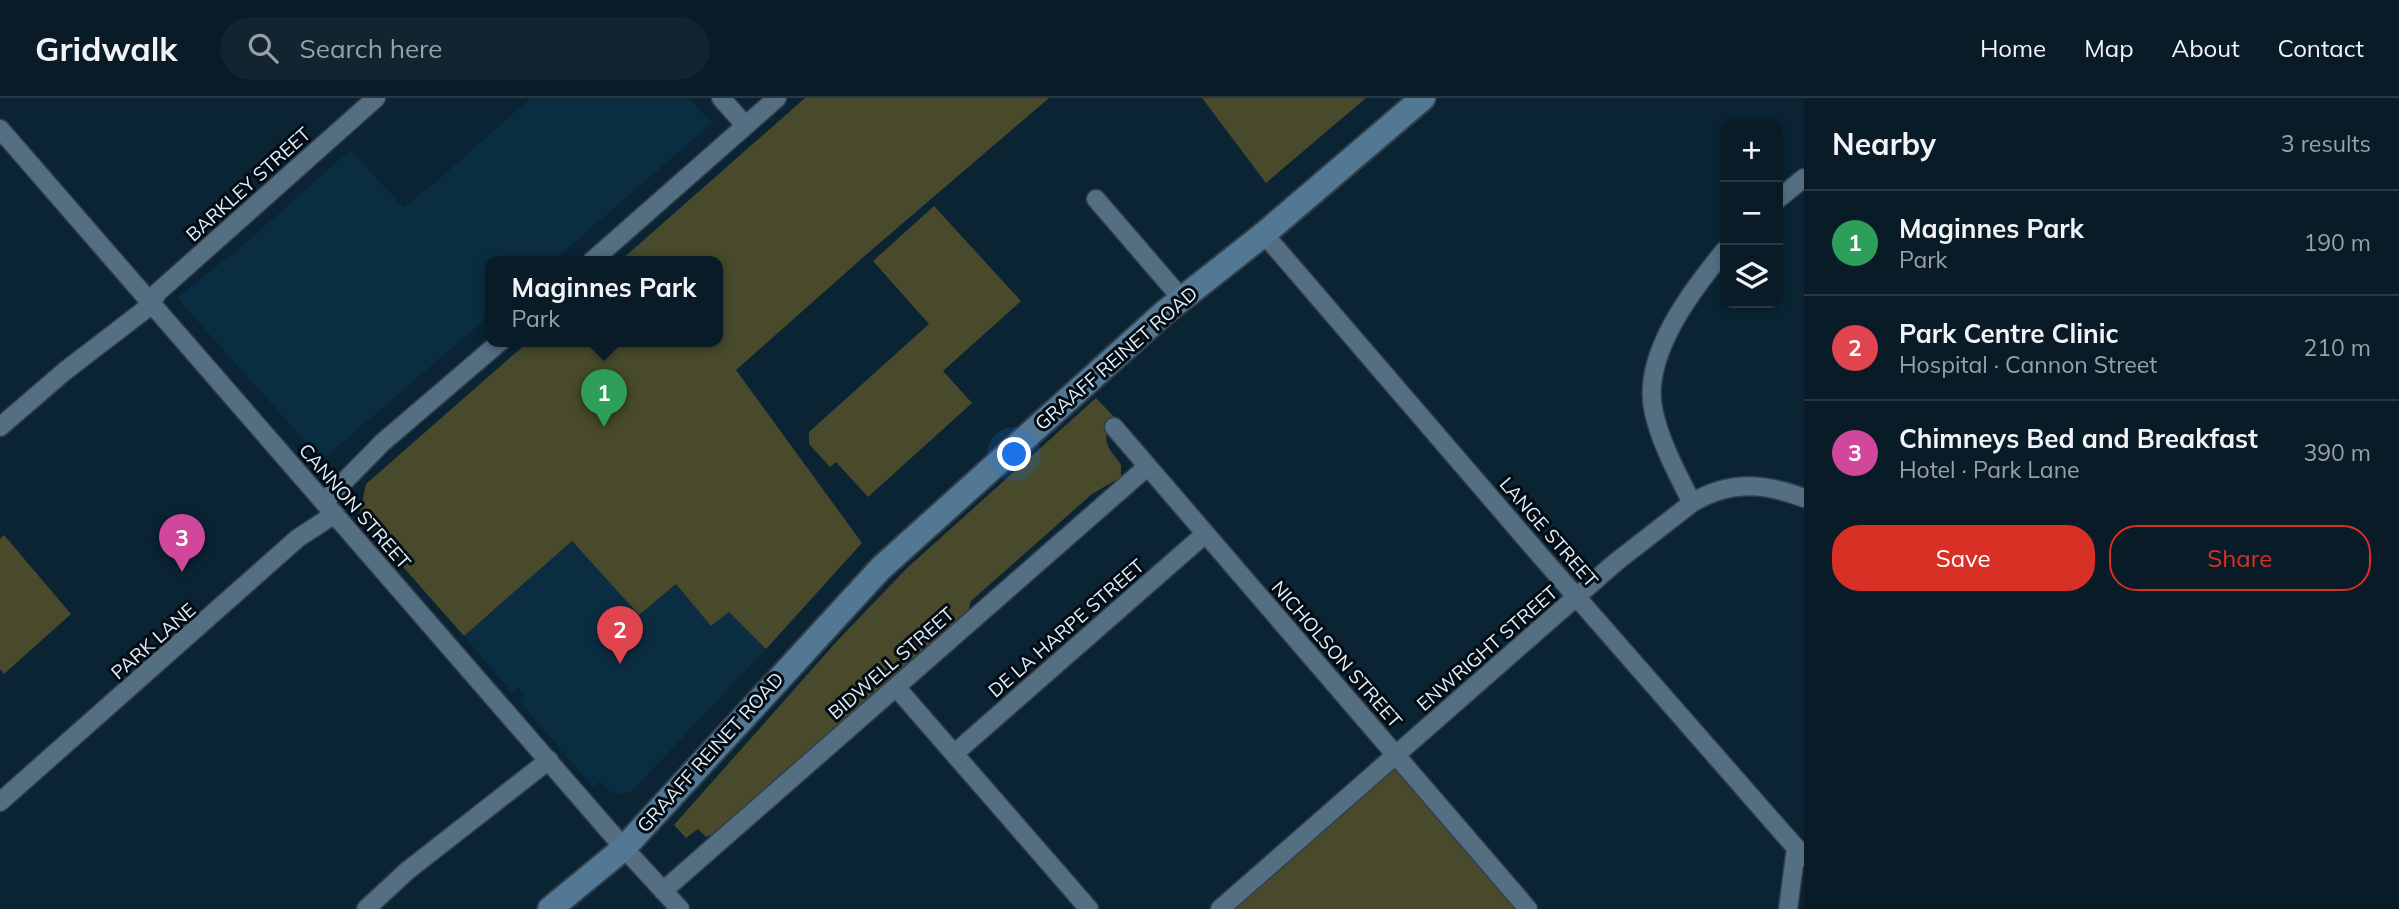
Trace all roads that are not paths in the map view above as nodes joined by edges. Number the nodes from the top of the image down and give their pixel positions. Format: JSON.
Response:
{"nodes":[{"id":1,"x":376,"y":98,"type":"edge"},
{"id":2,"x":722,"y":98,"type":"edge"},
{"id":3,"x":776,"y":98,"type":"edge"},
{"id":4,"x":1423,"y":98,"type":"edge"},
{"id":5,"x":354,"y":105,"type":"edge"},
{"id":6,"x":745,"y":125,"type":"junction"},
{"id":7,"x":0,"y":130,"type":"edge"},
{"id":8,"x":1804,"y":178,"type":"edge"},
{"id":9,"x":1783,"y":195,"type":"edge"},
{"id":10,"x":1096,"y":199,"type":"dead end"},
{"id":11,"x":1264,"y":234,"type":"junction"},
{"id":12,"x":598,"y":256,"type":"edge"},
{"id":13,"x":1720,"y":256,"type":"edge"},
{"id":14,"x":1182,"y":299,"type":"junction"},
{"id":15,"x":151,"y":304,"type":"junction"},
{"id":16,"x":494,"y":347,"type":"edge"},
{"id":17,"x":0,"y":427,"type":"edge"},
{"id":18,"x":1114,"y":427,"type":"dead end"},
{"id":19,"x":1147,"y":467,"type":"junction"},
{"id":20,"x":1804,"y":498,"type":"edge"},
{"id":21,"x":1697,"y":500,"type":"junction"},
{"id":22,"x":329,"y":508,"type":"junction"},
{"id":23,"x":1205,"y":534,"type":"junction"},
{"id":24,"x":1578,"y":597,"type":"junction"},
{"id":25,"x":896,"y":687,"type":"junction"},
{"id":26,"x":955,"y":753,"type":"junction"},
{"id":27,"x":1397,"y":755,"type":"junction"},
{"id":28,"x":549,"y":760,"type":"junction"},
{"id":29,"x":0,"y":802,"type":"edge"},
{"id":30,"x":624,"y":848,"type":"junction"},
{"id":31,"x":1800,"y":852,"type":"edge"},
{"id":32,"x":663,"y":891,"type":"junction"},
{"id":33,"x":366,"y":909,"type":"edge"},
{"id":34,"x":550,"y":909,"type":"edge"},
{"id":35,"x":680,"y":909,"type":"edge"},
{"id":36,"x":1089,"y":909,"type":"edge"},
{"id":37,"x":1220,"y":909,"type":"edge"},
{"id":38,"x":1528,"y":909,"type":"edge"},
{"id":39,"x":1788,"y":909,"type":"edge"}],
"edges":[{"from":1,"to":5,"type":"street","name":"BARKLEY STREET"},
{"from":2,"to":6,"type":"street"},
{"from":3,"to":6,"type":"street"},
{"from":4,"to":11,"type":"main road","name":"GRAAFF REINET ROAD"},
{"from":5,"to":15,"type":"street","name":"BARKLEY STREET"},
{"from":6,"to":12,"type":"street"},
{"from":7,"to":15,"type":"street","name":"CANNON STREET"},
{"from":8,"to":9,"type":"street"},
{"from":10,"to":14,"type":"street"},
{"from":11,"to":14,"type":"main road","name":"GRAAFF REINET ROAD"},
{"from":11,"to":24,"type":"street","name":"LANGE STREET"},
{"from":13,"to":21,"type":"street"},
{"from":14,"to":30,"type":"main road","name":"GRAAFF REINET ROAD"},
{"from":15,"to":17,"type":"street","name":"BARKLEY STREET"},
{"from":15,"to":22,"type":"street","name":"CANNON STREET"},
{"from":16,"to":22,"type":"street","name":"PARK LANE"},
{"from":18,"to":19,"type":"street","name":"NICHOLSON STREET"},
{"from":19,"to":23,"type":"street","name":"NICHOLSON STREET"},
{"from":19,"to":25,"type":"street","name":"BIDWELL STREET"},
{"from":20,"to":21,"type":"street","name":"ENWRIGHT STREET"},
{"from":21,"to":24,"type":"street","name":"ENWRIGHT STREET"},
{"from":22,"to":28,"type":"street","name":"CANNON STREET"},
{"from":22,"to":29,"type":"street","name":"PARK LANE"},
{"from":23,"to":26,"type":"street","name":"DE LA HARPE STREET"},
{"from":23,"to":27,"type":"street","name":"NICHOLSON STREET"},
{"from":24,"to":27,"type":"street","name":"ENWRIGHT STREET"},
{"from":24,"to":31,"type":"street","name":"LANGE STREET"},
{"from":25,"to":26,"type":"street"},
{"from":25,"to":32,"type":"street","name":"BIDWELL STREET"},
{"from":26,"to":36,"type":"street"},
{"from":27,"to":37,"type":"street","name":"ENWRIGHT STREET"},
{"from":27,"to":38,"type":"street","name":"NICHOLSON STREET"},
{"from":28,"to":30,"type":"street","name":"CANNON STREET"},
{"from":28,"to":33,"type":"street"},
{"from":30,"to":32,"type":"street","name":"CANNON STREET"},
{"from":30,"to":34,"type":"main road","name":"GRAAFF REINET ROAD"},
{"from":31,"to":39,"type":"street"},
{"from":32,"to":35,"type":"street","name":"CANNON STREET"}]}
